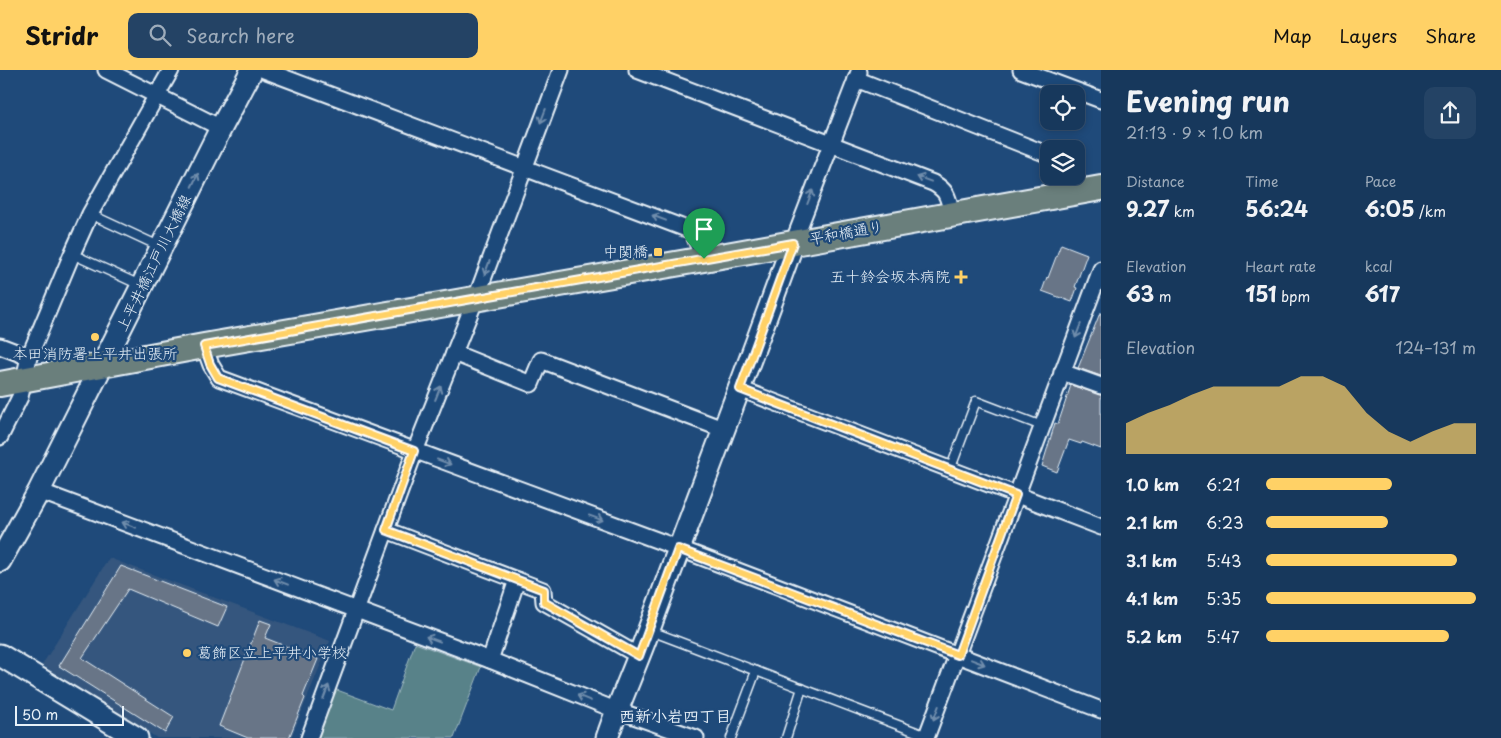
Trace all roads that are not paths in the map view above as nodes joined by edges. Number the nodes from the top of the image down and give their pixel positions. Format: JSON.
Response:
{"nodes":[{"id":1,"x":106,"y":70,"type":"edge"},
{"id":2,"x":170,"y":70,"type":"edge"},
{"id":3,"x":252,"y":70,"type":"edge"},
{"id":4,"x":264,"y":70,"type":"edge"},
{"id":5,"x":561,"y":70,"type":"edge"},
{"id":6,"x":637,"y":70,"type":"edge"},
{"id":7,"x":1021,"y":70,"type":"edge"},
{"id":8,"x":858,"y":75,"type":"edge"},
{"id":9,"x":157,"y":96,"type":"junction"},
{"id":10,"x":1101,"y":100,"type":"edge"},
{"id":11,"x":220,"y":128,"type":"junction"},
{"id":12,"x":830,"y":144,"type":"junction"},
{"id":13,"x":1040,"y":151,"type":"edge"},
{"id":14,"x":524,"y":167,"type":"junction"},
{"id":15,"x":1071,"y":185,"type":"edge"},
{"id":16,"x":1101,"y":188,"type":"edge"},
{"id":17,"x":90,"y":214,"type":"junction"},
{"id":18,"x":952,"y":214,"type":"junction"},
{"id":19,"x":793,"y":243,"type":"junction"},
{"id":20,"x":162,"y":247,"type":"junction"},
{"id":21,"x":72,"y":254,"type":"junction"},
{"id":22,"x":704,"y":259,"type":"junction"},
{"id":23,"x":1101,"y":269,"type":"edge"},
{"id":24,"x":142,"y":286,"type":"junction"},
{"id":25,"x":476,"y":298,"type":"junction"},
{"id":26,"x":0,"y":346,"type":"edge"},
{"id":27,"x":204,"y":346,"type":"junction"},
{"id":28,"x":454,"y":353,"type":"junction"},
{"id":29,"x":103,"y":365,"type":"junction"},
{"id":30,"x":27,"y":369,"type":"junction"},
{"id":31,"x":1062,"y":372,"type":"junction"},
{"id":32,"x":0,"y":384,"type":"edge"},
{"id":33,"x":1101,"y":386,"type":"edge"},
{"id":34,"x":740,"y":389,"type":"junction"},
{"id":35,"x":1042,"y":426,"type":"junction"},
{"id":36,"x":725,"y":430,"type":"junction"},
{"id":37,"x":0,"y":437,"type":"edge"},
{"id":38,"x":414,"y":451,"type":"junction"},
{"id":39,"x":950,"y":470,"type":"junction"},
{"id":40,"x":39,"y":491,"type":"junction"},
{"id":41,"x":1016,"y":495,"type":"junction"},
{"id":42,"x":1101,"y":527,"type":"edge"},
{"id":43,"x":386,"y":530,"type":"junction"},
{"id":44,"x":6,"y":539,"type":"edge"},
{"id":45,"x":678,"y":549,"type":"junction"},
{"id":46,"x":0,"y":562,"type":"edge"},
{"id":47,"x":517,"y":580,"type":"junction"},
{"id":48,"x":357,"y":611,"type":"junction"},
{"id":49,"x":648,"y":630,"type":"junction"},
{"id":50,"x":0,"y":655,"type":"edge"},
{"id":51,"x":958,"y":655,"type":"junction"},
{"id":52,"x":639,"y":656,"type":"junction"},
{"id":53,"x":490,"y":660,"type":"junction"},
{"id":54,"x":756,"y":671,"type":"junction"},
{"id":55,"x":802,"y":688,"type":"junction"},
{"id":56,"x":616,"y":710,"type":"junction"},
{"id":57,"x":1101,"y":710,"type":"edge"},
{"id":58,"x":930,"y":736,"type":"edge"},
{"id":59,"x":137,"y":738,"type":"edge"},
{"id":60,"x":309,"y":738,"type":"edge"},
{"id":61,"x":606,"y":738,"type":"edge"},
{"id":62,"x":696,"y":738,"type":"edge"},
{"id":63,"x":731,"y":738,"type":"edge"},
{"id":64,"x":786,"y":738,"type":"edge"}],
"edges":[{"from":1,"to":9,"type":"street"},
{"from":2,"to":9,"type":"street"},
{"from":3,"to":11,"type":"street","name":"上平井橋江戸川大橋線"},
{"from":4,"to":14,"type":"street"},
{"from":5,"to":14,"type":"street","one_way":true},
{"from":6,"to":12,"type":"street"},
{"from":7,"to":10,"type":"street"},
{"from":8,"to":12,"type":"street"},
{"from":8,"to":13,"type":"street"},
{"from":9,"to":11,"type":"street"},
{"from":9,"to":17,"type":"street"},
{"from":20,"to":11,"type":"street","name":"上平井橋江戸川大橋線","one_way":true},
{"from":18,"to":12,"type":"street","one_way":true},
{"from":19,"to":12,"type":"street","one_way":true},
{"from":22,"to":14,"type":"street","one_way":true},
{"from":14,"to":25,"type":"street","one_way":true},
{"from":15,"to":16,"type":"main road","name":"平和橋通り"},
{"from":15,"to":18,"type":"main road","name":"平和橋通り"},
{"from":17,"to":20,"type":"lane"},
{"from":17,"to":21,"type":"street"},
{"from":18,"to":19,"type":"main road","name":"平和橋通り"},
{"from":19,"to":22,"type":"main road","name":"平和橋通り"},
{"from":19,"to":34,"type":"street"},
{"from":20,"to":24,"type":"street","name":"上平井橋江戸川大橋線"},
{"from":21,"to":24,"type":"lane"},
{"from":21,"to":30,"type":"street"},
{"from":22,"to":25,"type":"main road","name":"平和橋通り"},
{"from":23,"to":31,"type":"street","one_way":true},
{"from":24,"to":29,"type":"street","name":"上平井橋江戸川大橋線"},
{"from":25,"to":27,"type":"main road","name":"平和橋通り"},
{"from":25,"to":28,"type":"street"},
{"from":26,"to":30,"type":"street"},
{"from":27,"to":29,"type":"main road","name":"平和橋通り"},
{"from":27,"to":38,"type":"street"},
{"from":28,"to":36,"type":"street"},
{"from":38,"to":28,"type":"street","one_way":true},
{"from":29,"to":30,"type":"main road","name":"平和橋通り"},
{"from":29,"to":40,"type":"street","name":"上平井橋江戸川大橋線"},
{"from":30,"to":32,"type":"main road","name":"平和橋通り"},
{"from":30,"to":37,"type":"street"},
{"from":31,"to":33,"type":"street"},
{"from":31,"to":35,"type":"street"},
{"from":34,"to":36,"type":"street"},
{"from":34,"to":39,"type":"street"},
{"from":35,"to":39,"type":"lane"},
{"from":35,"to":41,"type":"street"},
{"from":36,"to":45,"type":"street"},
{"from":38,"to":43,"type":"street"},
{"from":38,"to":45,"type":"street","one_way":true},
{"from":39,"to":41,"type":"street"},
{"from":40,"to":44,"type":"street","name":"上平井橋江戸川大橋線"},
{"from":48,"to":40,"type":"street","one_way":true},
{"from":41,"to":42,"type":"street"},
{"from":41,"to":51,"type":"street"},
{"from":43,"to":47,"type":"street"},
{"from":43,"to":48,"type":"street"},
{"from":44,"to":46,"type":"street","name":"上平井橋江戸川大橋線"},
{"from":45,"to":49,"type":"street"},
{"from":45,"to":51,"type":"street"},
{"from":47,"to":52,"type":"street"},
{"from":47,"to":53,"type":"street"},
{"from":53,"to":48,"type":"street","one_way":true},
{"from":60,"to":48,"type":"street","one_way":true},
{"from":49,"to":52,"type":"street"},
{"from":49,"to":54,"type":"lane"},
{"from":50,"to":59,"type":"street"},
{"from":51,"to":57,"type":"street","one_way":true},
{"from":51,"to":58,"type":"street","one_way":true},
{"from":52,"to":56,"type":"street"},
{"from":56,"to":53,"type":"street","one_way":true},
{"from":54,"to":55,"type":"lane"},
{"from":54,"to":63,"type":"lane"},
{"from":55,"to":58,"type":"lane"},
{"from":55,"to":64,"type":"lane"},
{"from":56,"to":61,"type":"street"},
{"from":56,"to":62,"type":"street"}]}
